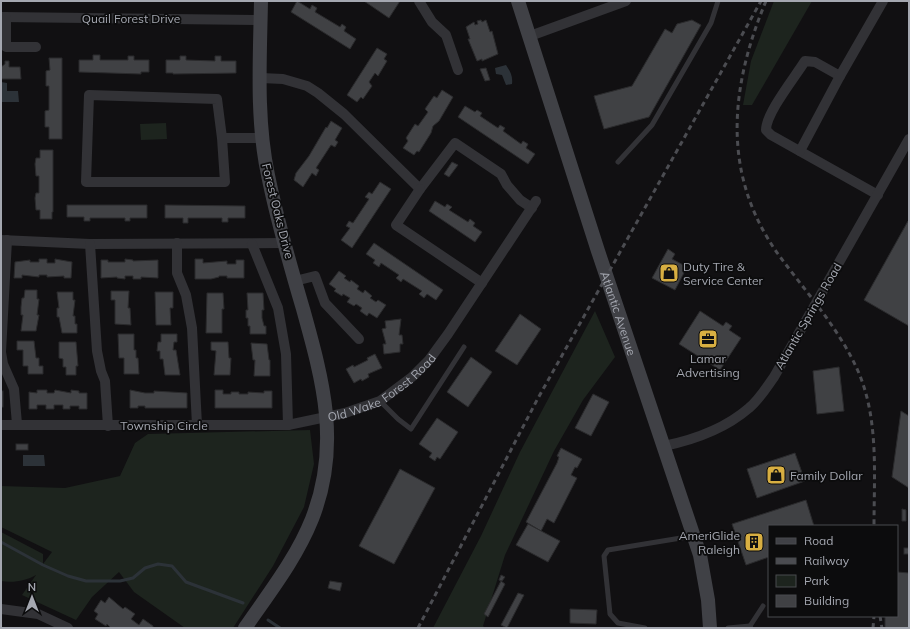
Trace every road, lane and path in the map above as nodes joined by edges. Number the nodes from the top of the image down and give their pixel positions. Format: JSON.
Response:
{"nodes":[{"id":1,"x":261,"y":1,"type":"edge"},
{"id":2,"x":419,"y":1,"type":"edge"},
{"id":3,"x":518,"y":1,"type":"edge"},
{"id":4,"x":626,"y":1,"type":"edge"},
{"id":5,"x":718,"y":1,"type":"edge"},
{"id":6,"x":883,"y":1,"type":"edge"},
{"id":7,"x":4,"y":17,"type":"edge"},
{"id":8,"x":261,"y":20,"type":"junction"},
{"id":9,"x":530,"y":36,"type":"junction"},
{"id":10,"x":4,"y":47,"type":"edge"},
{"id":11,"x":36,"y":47,"type":"dead end"},
{"id":12,"x":458,"y":70,"type":"dead end"},
{"id":13,"x":840,"y":76,"type":"junction"},
{"id":14,"x":261,"y":78,"type":"junction"},
{"id":15,"x":222,"y":138,"type":"junction"},
{"id":16,"x":262,"y":138,"type":"junction"},
{"id":17,"x":909,"y":139,"type":"edge"},
{"id":18,"x":800,"y":152,"type":"junction"},
{"id":19,"x":618,"y":162,"type":"dead end"},
{"id":20,"x":420,"y":189,"type":"junction"},
{"id":21,"x":878,"y":195,"type":"junction"},
{"id":22,"x":4,"y":240,"type":"edge"},
{"id":23,"x":177,"y":243,"type":"junction"},
{"id":24,"x":285,"y":243,"type":"junction"},
{"id":25,"x":90,"y":244,"type":"junction"},
{"id":26,"x":252,"y":244,"type":"junction"},
{"id":27,"x":295,"y":281,"type":"junction"},
{"id":28,"x":482,"y":283,"type":"junction"},
{"id":29,"x":359,"y":339,"type":"dead end"},
{"id":30,"x":464,"y":347,"type":"dead end"},
{"id":31,"x":380,"y":401,"type":"junction"},
{"id":32,"x":327,"y":417,"type":"junction"},
{"id":33,"x":17,"y":424,"type":"junction"},
{"id":34,"x":1,"y":425,"type":"edge"},
{"id":35,"x":197,"y":425,"type":"junction"},
{"id":36,"x":288,"y":425,"type":"junction"},
{"id":37,"x":108,"y":426,"type":"junction"},
{"id":38,"x":664,"y":446,"type":"junction"},
{"id":39,"x":694,"y":536,"type":"junction"},
{"id":40,"x":763,"y":606,"type":"dead end"},
{"id":41,"x":1,"y":610,"type":"edge"},
{"id":42,"x":750,"y":627,"type":"edge"},
{"id":43,"x":68,"y":628,"type":"edge"},
{"id":44,"x":245,"y":628,"type":"edge"},
{"id":45,"x":645,"y":628,"type":"edge"},
{"id":46,"x":710,"y":628,"type":"edge"},
{"id":47,"x":728,"y":628,"type":"edge"}],
"edges":[{"from":1,"to":8,"type":"street","name":"Forest Oaks Drive"},
{"from":2,"to":12,"type":"street"},
{"from":3,"to":9,"type":"street","name":"Atlantic Avenue"},
{"from":4,"to":9,"type":"street"},
{"from":5,"to":19,"type":"lane"},
{"from":6,"to":13,"type":"street"},
{"from":7,"to":8,"type":"street","name":"Quail Forest Drive"},
{"from":7,"to":10,"type":"street"},
{"from":8,"to":14,"type":"street","name":"Forest Oaks Drive"},
{"from":9,"to":38,"type":"street","name":"Atlantic Avenue"},
{"from":10,"to":11,"type":"street"},
{"from":13,"to":18,"type":"street"},
{"from":13,"to":18,"type":"street"},
{"from":14,"to":16,"type":"street","name":"Forest Oaks Drive"},
{"from":14,"to":20,"type":"street"},
{"from":15,"to":15,"type":"street"},
{"from":15,"to":16,"type":"street"},
{"from":16,"to":24,"type":"street","name":"Forest Oaks Drive"},
{"from":17,"to":21,"type":"street","name":"Atlantic Springs Road"},
{"from":18,"to":21,"type":"street"},
{"from":20,"to":28,"type":"street"},
{"from":20,"to":28,"type":"street","name":"Old Wake Forest Road"},
{"from":21,"to":38,"type":"street","name":"Atlantic Springs Road"},
{"from":22,"to":25,"type":"street"},
{"from":22,"to":33,"type":"street"},
{"from":23,"to":25,"type":"street"},
{"from":23,"to":26,"type":"street"},
{"from":23,"to":35,"type":"street"},
{"from":24,"to":26,"type":"street"},
{"from":24,"to":27,"type":"street","name":"Forest Oaks Drive"},
{"from":25,"to":37,"type":"street"},
{"from":26,"to":36,"type":"street"},
{"from":27,"to":29,"type":"street"},
{"from":27,"to":32,"type":"street","name":"Forest Oaks Drive"},
{"from":28,"to":31,"type":"street","name":"Old Wake Forest Road"},
{"from":30,"to":31,"type":"lane"},
{"from":31,"to":32,"type":"street","name":"Old Wake Forest Road"},
{"from":32,"to":36,"type":"street","name":"Township Circle"},
{"from":32,"to":44,"type":"street","name":"Old Wake Forest Road"},
{"from":33,"to":34,"type":"street","name":"Township Circle"},
{"from":33,"to":37,"type":"street","name":"Township Circle"},
{"from":35,"to":36,"type":"street","name":"Township Circle"},
{"from":35,"to":37,"type":"street","name":"Township Circle"},
{"from":38,"to":39,"type":"street","name":"Atlantic Avenue"},
{"from":39,"to":45,"type":"lane"},
{"from":39,"to":46,"type":"street","name":"Atlantic Avenue"},
{"from":40,"to":42,"type":"lane"},
{"from":41,"to":43,"type":"street"},
{"from":42,"to":47,"type":"lane"}]}
